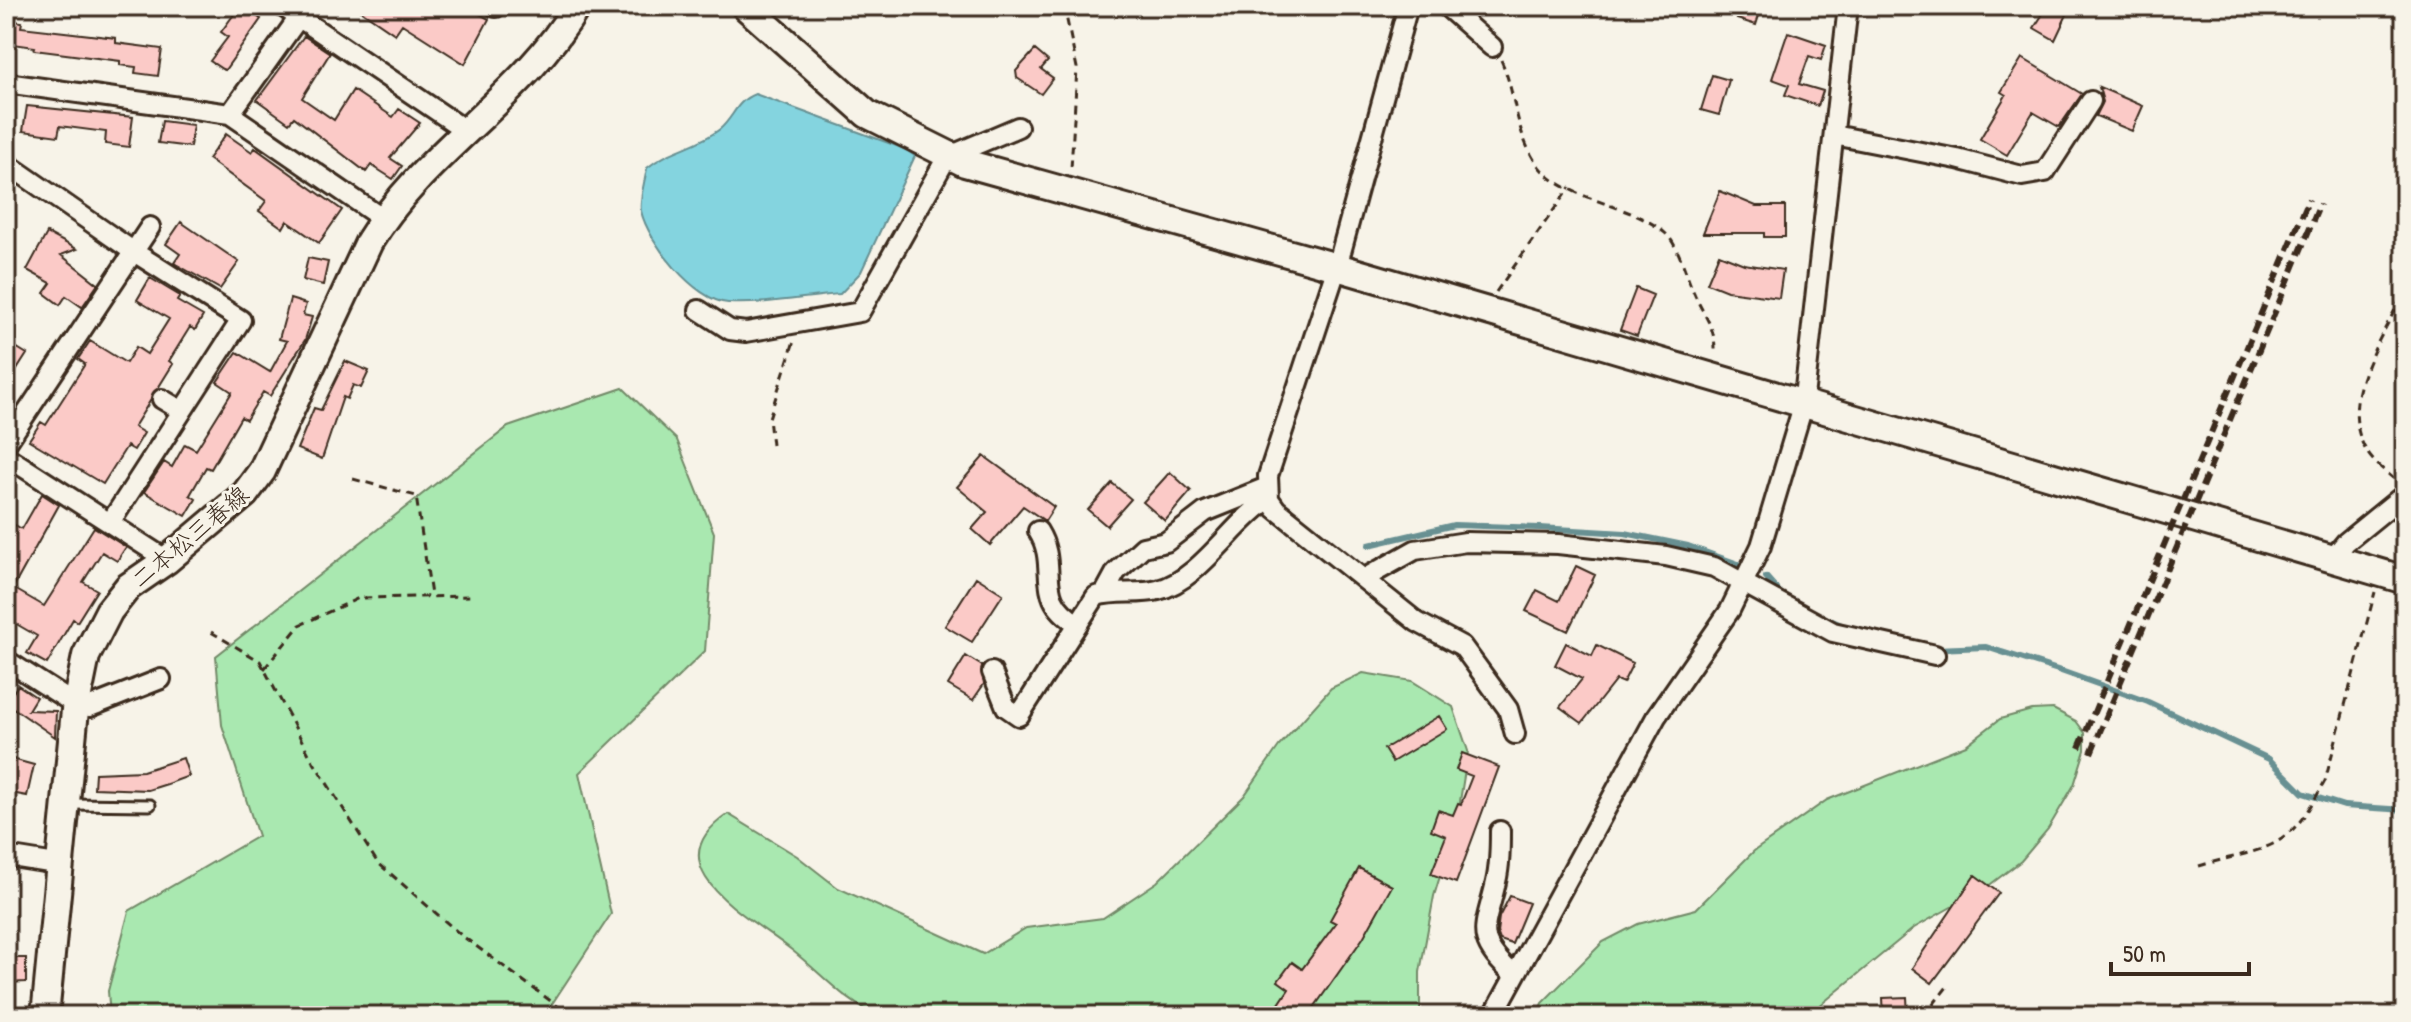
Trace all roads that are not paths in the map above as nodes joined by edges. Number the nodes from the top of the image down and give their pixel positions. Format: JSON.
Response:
{"nodes":[{"id":1,"x":282,"y":6,"type":"edge"},
{"id":2,"x":577,"y":6,"type":"edge"},
{"id":3,"x":745,"y":6,"type":"edge"},
{"id":4,"x":1408,"y":6,"type":"edge"},
{"id":5,"x":1446,"y":6,"type":"edge"},
{"id":6,"x":1844,"y":7,"type":"edge"},
{"id":7,"x":303,"y":12,"type":"edge"},
{"id":8,"x":1492,"y":47,"type":"road end"},
{"id":9,"x":6,"y":83,"type":"edge"},
{"id":10,"x":2091,"y":101,"type":"dead end"},
{"id":11,"x":230,"y":114,"type":"junction"},
{"id":12,"x":1018,"y":127,"type":"dead end"},
{"id":13,"x":468,"y":132,"type":"junction"},
{"id":14,"x":1834,"y":135,"type":"junction"},
{"id":15,"x":947,"y":157,"type":"junction"},
{"id":16,"x":6,"y":163,"type":"edge"},
{"id":17,"x":383,"y":219,"type":"junction"},
{"id":18,"x":150,"y":227,"type":"dead end"},
{"id":19,"x":134,"y":252,"type":"junction"},
{"id":20,"x":1337,"y":267,"type":"junction"},
{"id":21,"x":699,"y":310,"type":"dead end"},
{"id":22,"x":162,"y":399,"type":"dead end"},
{"id":23,"x":1803,"y":406,"type":"junction"},
{"id":24,"x":182,"y":411,"type":"junction"},
{"id":25,"x":6,"y":444,"type":"edge"},
{"id":26,"x":6,"y":456,"type":"edge"},
{"id":27,"x":2400,"y":487,"type":"edge"},
{"id":28,"x":1268,"y":493,"type":"junction"},
{"id":29,"x":110,"y":523,"type":"junction"},
{"id":30,"x":1038,"y":531,"type":"dead end"},
{"id":31,"x":2332,"y":559,"type":"junction"},
{"id":32,"x":167,"y":560,"type":"junction"},
{"id":33,"x":2393,"y":577,"type":"edge"},
{"id":34,"x":1365,"y":578,"type":"junction"},
{"id":35,"x":1743,"y":584,"type":"junction"},
{"id":36,"x":1104,"y":594,"type":"junction"},
{"id":37,"x":1078,"y":624,"type":"junction"},
{"id":38,"x":1935,"y":655,"type":"dead end"},
{"id":39,"x":6,"y":660,"type":"edge"},
{"id":40,"x":992,"y":672,"type":"dead end"},
{"id":41,"x":161,"y":679,"type":"dead end"},
{"id":42,"x":76,"y":705,"type":"junction"},
{"id":43,"x":1515,"y":734,"type":"dead end"},
{"id":44,"x":66,"y":804,"type":"junction"},
{"id":45,"x":150,"y":805,"type":"dead end"},
{"id":46,"x":1500,"y":831,"type":"dead end"},
{"id":47,"x":6,"y":856,"type":"edge"},
{"id":48,"x":62,"y":865,"type":"junction"},
{"id":49,"x":1515,"y":976,"type":"junction"},
{"id":50,"x":45,"y":1016,"type":"edge"},
{"id":51,"x":1493,"y":1016,"type":"edge"}],
"edges":[{"from":1,"to":7,"type":"street"},
{"from":2,"to":13,"type":"street","name":"二本松三春線"},
{"from":3,"to":15,"type":"street"},
{"from":4,"to":20,"type":"street"},
{"from":5,"to":8,"type":"street"},
{"from":6,"to":14,"type":"street"},
{"from":7,"to":11,"type":"street"},
{"from":7,"to":13,"type":"street"},
{"from":9,"to":11,"type":"street"},
{"from":10,"to":14,"type":"street"},
{"from":11,"to":17,"type":"street"},
{"from":12,"to":15,"type":"street"},
{"from":13,"to":17,"type":"street","name":"二本松三春線"},
{"from":14,"to":23,"type":"street"},
{"from":15,"to":20,"type":"street"},
{"from":15,"to":21,"type":"street"},
{"from":16,"to":19,"type":"street"},
{"from":17,"to":32,"type":"street","name":"二本松三春線"},
{"from":18,"to":19,"type":"street"},
{"from":19,"to":24,"type":"street"},
{"from":19,"to":25,"type":"street"},
{"from":20,"to":23,"type":"street"},
{"from":20,"to":28,"type":"street"},
{"from":22,"to":24,"type":"street"},
{"from":23,"to":31,"type":"street"},
{"from":23,"to":35,"type":"street"},
{"from":24,"to":29,"type":"street"},
{"from":26,"to":29,"type":"street"},
{"from":27,"to":31,"type":"street"},
{"from":28,"to":34,"type":"street"},
{"from":28,"to":36,"type":"street"},
{"from":28,"to":36,"type":"street"},
{"from":29,"to":32,"type":"street"},
{"from":30,"to":37,"type":"street"},
{"from":31,"to":33,"type":"street"},
{"from":32,"to":42,"type":"street","name":"二本松三春線"},
{"from":34,"to":35,"type":"street"},
{"from":34,"to":43,"type":"street"},
{"from":35,"to":38,"type":"street"},
{"from":35,"to":49,"type":"street"},
{"from":36,"to":37,"type":"street"},
{"from":37,"to":40,"type":"street"},
{"from":39,"to":42,"type":"street"},
{"from":41,"to":42,"type":"street"},
{"from":42,"to":44,"type":"street","name":"二本松三春線"},
{"from":44,"to":45,"type":"lane"},
{"from":44,"to":48,"type":"street","name":"二本松三春線"},
{"from":46,"to":49,"type":"street"},
{"from":47,"to":48,"type":"street"},
{"from":48,"to":50,"type":"street","name":"二本松三春線"},
{"from":49,"to":51,"type":"street"}]}
